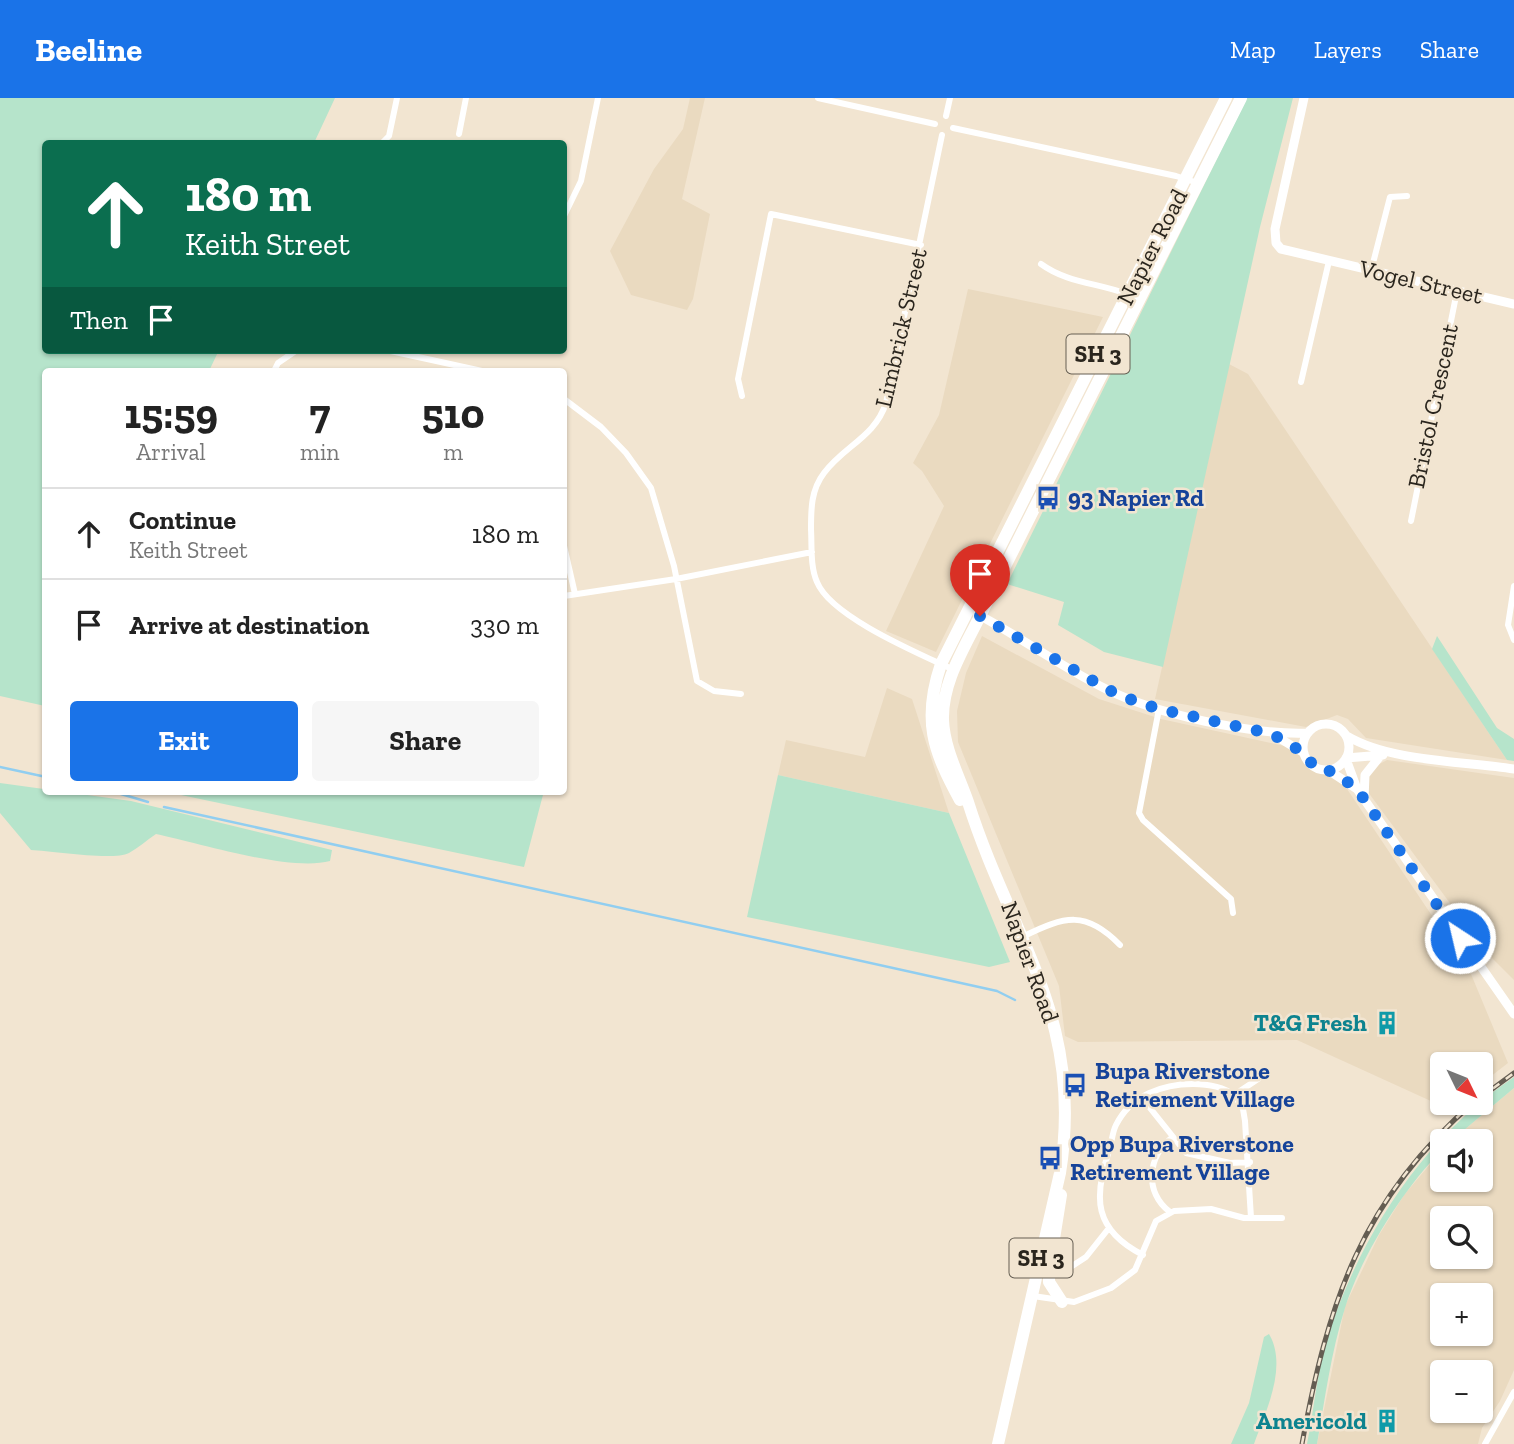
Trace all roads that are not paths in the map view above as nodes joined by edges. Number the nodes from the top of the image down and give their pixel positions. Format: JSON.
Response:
{"nodes":[{"id":1,"x":397,"y":98,"type":"edge"},
{"id":2,"x":466,"y":98,"type":"edge"},
{"id":3,"x":598,"y":98,"type":"edge"},
{"id":4,"x":818,"y":98,"type":"edge"},
{"id":5,"x":950,"y":98,"type":"edge"},
{"id":6,"x":1226,"y":98,"type":"edge"},
{"id":7,"x":1241,"y":98,"type":"edge"},
{"id":8,"x":1304,"y":98,"type":"edge"},
{"id":9,"x":946,"y":116,"type":"junction"},
{"id":10,"x":935,"y":124,"type":"junction"},
{"id":11,"x":953,"y":128,"type":"junction"},
{"id":12,"x":459,"y":134,"type":"dead end"},
{"id":13,"x":942,"y":135,"type":"junction"},
{"id":14,"x":385,"y":140,"type":"edge"},
{"id":15,"x":1192,"y":181,"type":"junction"},
{"id":16,"x":1408,"y":196,"type":"dead end"},
{"id":17,"x":567,"y":210,"type":"edge"},
{"id":18,"x":921,"y":245,"type":"junction"},
{"id":19,"x":1329,"y":261,"type":"junction"},
{"id":20,"x":1041,"y":264,"type":"dead end"},
{"id":21,"x":1371,"y":271,"type":"junction"},
{"id":22,"x":1457,"y":291,"type":"junction"},
{"id":23,"x":1127,"y":294,"type":"junction"},
{"id":24,"x":1514,"y":303,"type":"edge"},
{"id":25,"x":291,"y":354,"type":"edge"},
{"id":26,"x":404,"y":354,"type":"edge"},
{"id":27,"x":276,"y":368,"type":"edge"},
{"id":28,"x":468,"y":368,"type":"edge"},
{"id":29,"x":1094,"y":376,"type":"junction"},
{"id":30,"x":1301,"y":382,"type":"dead end"},
{"id":31,"x":742,"y":396,"type":"dead end"},
{"id":32,"x":567,"y":401,"type":"edge"},
{"id":33,"x":1411,"y":521,"type":"dead end"},
{"id":34,"x":812,"y":552,"type":"junction"},
{"id":35,"x":567,"y":559,"type":"edge"},
{"id":36,"x":676,"y":579,"type":"junction"},
{"id":37,"x":1514,"y":586,"type":"edge"},
{"id":38,"x":575,"y":594,"type":"junction"},
{"id":39,"x":567,"y":595,"type":"edge"},
{"id":40,"x":975,"y":613,"type":"junction"},
{"id":41,"x":1514,"y":640,"type":"edge"},
{"id":42,"x":948,"y":667,"type":"junction"},
{"id":43,"x":741,"y":694,"type":"dead end"},
{"id":44,"x":1159,"y":709,"type":"junction"},
{"id":45,"x":1307,"y":733,"type":"junction"},
{"id":46,"x":1272,"y":734,"type":"junction"},
{"id":47,"x":1347,"y":736,"type":"junction"},
{"id":48,"x":1304,"y":753,"type":"junction"},
{"id":49,"x":1396,"y":753,"type":"junction"},
{"id":50,"x":1381,"y":755,"type":"junction"},
{"id":51,"x":1346,"y":758,"type":"junction"},
{"id":52,"x":1514,"y":769,"type":"edge"},
{"id":53,"x":1328,"y":770,"type":"junction"},
{"id":54,"x":1357,"y":789,"type":"junction"},
{"id":55,"x":1365,"y":801,"type":"junction"},
{"id":56,"x":1233,"y":913,"type":"dead end"},
{"id":57,"x":1024,"y":936,"type":"junction"},
{"id":58,"x":1120,"y":945,"type":"dead end"},
{"id":59,"x":1514,"y":1014,"type":"edge"},
{"id":60,"x":1261,"y":1077,"type":"dead end"},
{"id":61,"x":1234,"y":1096,"type":"junction"},
{"id":62,"x":1142,"y":1098,"type":"junction"},
{"id":63,"x":1172,"y":1137,"type":"junction"},
{"id":64,"x":1250,"y":1162,"type":"junction"},
{"id":65,"x":1060,"y":1173,"type":"junction"},
{"id":66,"x":1170,"y":1212,"type":"junction"},
{"id":67,"x":1282,"y":1217,"type":"dead end"},
{"id":68,"x":1251,"y":1218,"type":"junction"},
{"id":69,"x":1109,"y":1228,"type":"junction"},
{"id":70,"x":1143,"y":1255,"type":"junction"},
{"id":71,"x":1066,"y":1270,"type":"dead end"},
{"id":72,"x":1033,"y":1296,"type":"junction"},
{"id":73,"x":1062,"y":1302,"type":"junction"},
{"id":74,"x":1514,"y":1392,"type":"edge"},
{"id":75,"x":998,"y":1444,"type":"edge"},
{"id":76,"x":1485,"y":1444,"type":"edge"}],
"edges":[{"from":1,"to":14,"type":"street"},
{"from":2,"to":12,"type":"street"},
{"from":3,"to":17,"type":"street"},
{"from":4,"to":10,"type":"street"},
{"from":5,"to":9,"type":"street"},
{"from":6,"to":15,"type":"highway","name":"Napier Road","number":"SH 3"},
{"from":7,"to":15,"type":"highway","name":"Napier Road","number":"SH 3"},
{"from":8,"to":19,"type":"main road","name":"Vogel Street"},
{"from":9,"to":10,"type":"street"},
{"from":9,"to":11,"type":"street"},
{"from":10,"to":13,"type":"street"},
{"from":11,"to":13,"type":"street"},
{"from":11,"to":15,"type":"street"},
{"from":13,"to":18,"type":"street","name":"Limbrick Street"},
{"from":15,"to":23,"type":"highway","name":"Napier Road","number":"SH 3"},
{"from":15,"to":29,"type":"highway","name":"Napier Road","number":"SH 3"},
{"from":16,"to":21,"type":"street"},
{"from":18,"to":31,"type":"street"},
{"from":18,"to":34,"type":"street","name":"Limbrick Street"},
{"from":19,"to":21,"type":"main road","name":"Vogel Street"},
{"from":19,"to":30,"type":"street","name":"Vogel Street"},
{"from":20,"to":23,"type":"street"},
{"from":21,"to":22,"type":"main road","name":"Vogel Street"},
{"from":22,"to":24,"type":"main road","name":"Vogel Street"},
{"from":22,"to":33,"type":"street","name":"Bristol Crescent"},
{"from":23,"to":29,"type":"highway","name":"Napier Road","number":"SH 3"},
{"from":25,"to":27,"type":"street"},
{"from":26,"to":28,"type":"street"},
{"from":29,"to":40,"type":"highway","name":"Napier Road","number":"SH 3"},
{"from":32,"to":36,"type":"street"},
{"from":34,"to":36,"type":"street"},
{"from":34,"to":42,"type":"street","name":"Limbrick Street"},
{"from":35,"to":38,"type":"street"},
{"from":36,"to":38,"type":"street"},
{"from":36,"to":43,"type":"street"},
{"from":37,"to":41,"type":"street"},
{"from":38,"to":39,"type":"street"},
{"from":40,"to":42,"type":"highway","name":"Napier Road","number":"SH 3"},
{"from":40,"to":44,"type":"main road"},
{"from":42,"to":57,"type":"highway","name":"Napier Road","number":"SH 3"},
{"from":44,"to":46,"type":"main road"},
{"from":44,"to":56,"type":"street"},
{"from":45,"to":46,"type":"main road"},
{"from":45,"to":47,"type":"main road"},
{"from":45,"to":48,"type":"main road"},
{"from":46,"to":48,"type":"main road"},
{"from":47,"to":49,"type":"main road"},
{"from":47,"to":51,"type":"main road"},
{"from":48,"to":53,"type":"main road"},
{"from":49,"to":50,"type":"main road"},
{"from":49,"to":52,"type":"main road"},
{"from":50,"to":51,"type":"main road"},
{"from":50,"to":55,"type":"main road"},
{"from":51,"to":53,"type":"main road"},
{"from":51,"to":54,"type":"main road"},
{"from":53,"to":54,"type":"main road"},
{"from":54,"to":55,"type":"main road"},
{"from":55,"to":59,"type":"main road"},
{"from":57,"to":58,"type":"street"},
{"from":57,"to":65,"type":"highway","name":"Napier Road","number":"SH 3"},
{"from":60,"to":61,"type":"street"},
{"from":61,"to":62,"type":"street"},
{"from":61,"to":64,"type":"street"},
{"from":62,"to":63,"type":"street"},
{"from":62,"to":69,"type":"street"},
{"from":63,"to":64,"type":"street"},
{"from":63,"to":66,"type":"street"},
{"from":64,"to":68,"type":"street"},
{"from":65,"to":72,"type":"highway","name":"Napier Road","number":"SH 3"},
{"from":65,"to":73,"type":"highway"},
{"from":66,"to":68,"type":"street"},
{"from":66,"to":70,"type":"street"},
{"from":67,"to":68,"type":"street"},
{"from":69,"to":70,"type":"street"},
{"from":69,"to":71,"type":"street"},
{"from":70,"to":73,"type":"street"},
{"from":72,"to":73,"type":"street"},
{"from":72,"to":75,"type":"highway","name":"Napier Road","number":"SH 3"},
{"from":74,"to":76,"type":"street"}]}
